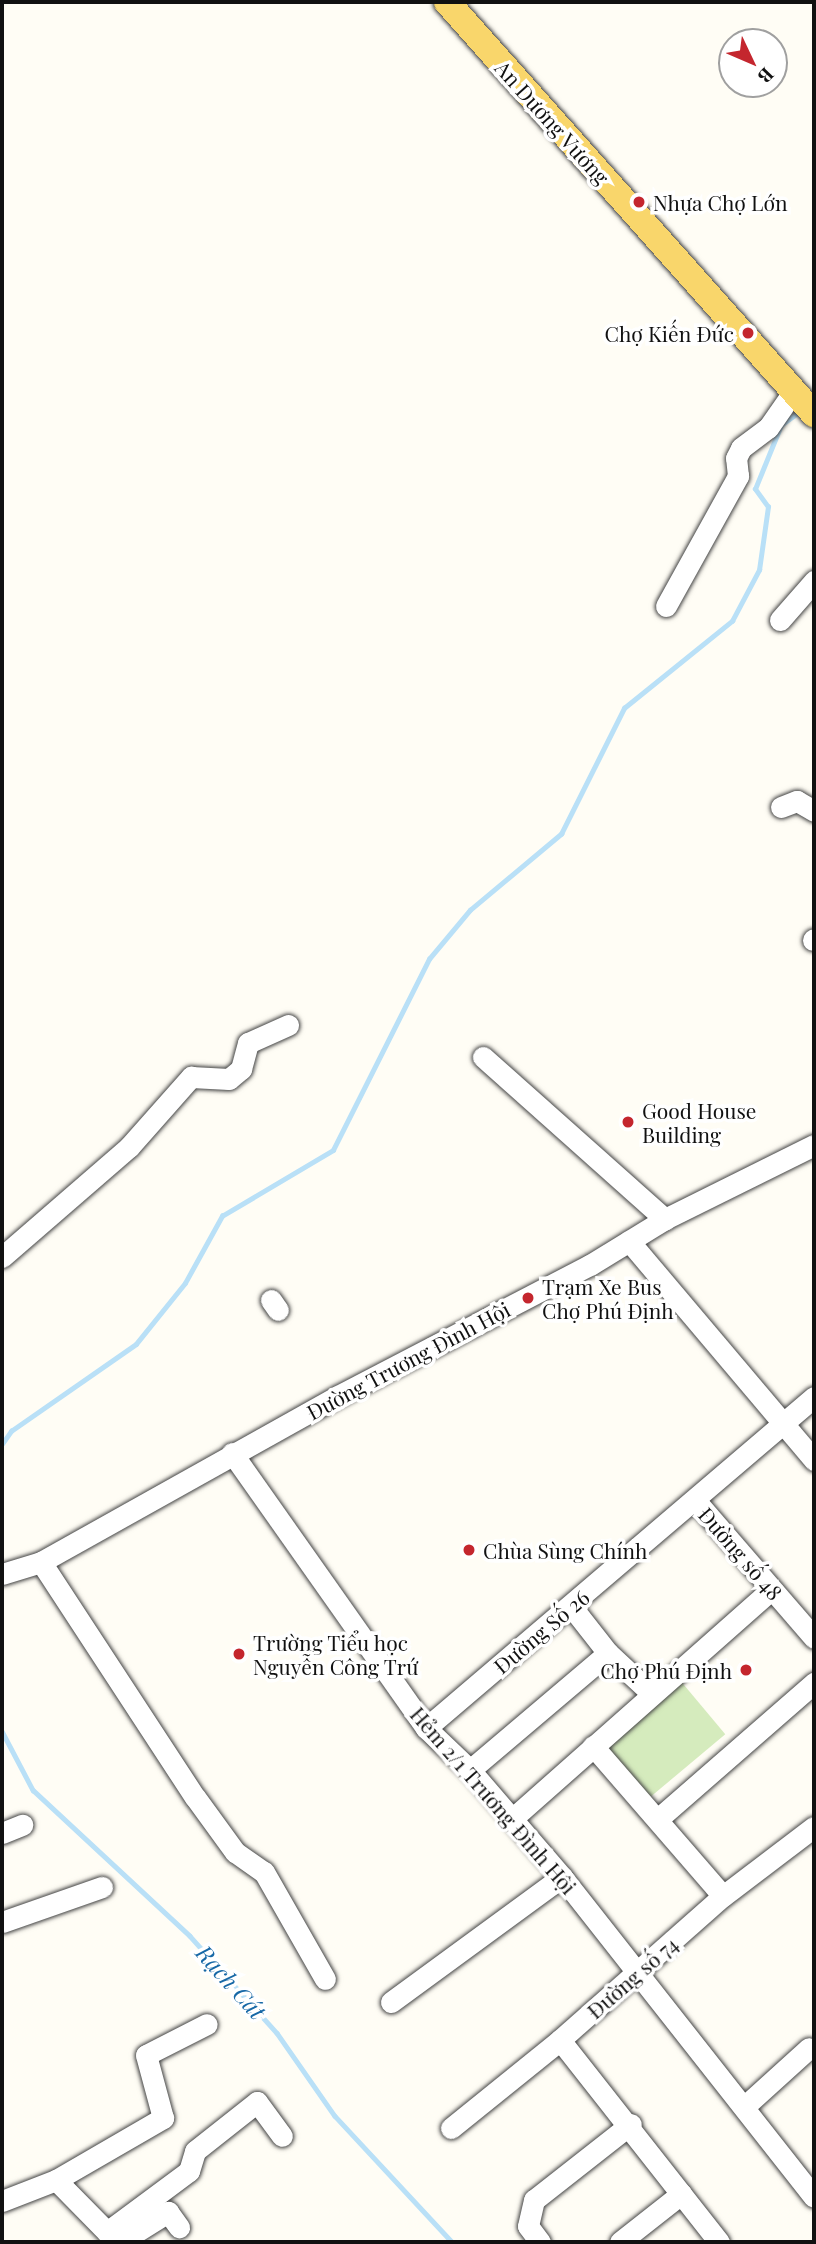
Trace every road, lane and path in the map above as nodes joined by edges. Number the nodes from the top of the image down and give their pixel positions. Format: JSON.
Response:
{"nodes":[{"id":1,"x":447,"y":2,"type":"edge"},
{"id":2,"x":802,"y":401,"type":"edge"},
{"id":3,"x":814,"y":581,"type":"edge"},
{"id":4,"x":666,"y":606,"type":"dead end"},
{"id":5,"x":780,"y":620,"type":"dead end"},
{"id":6,"x":288,"y":1025,"type":"dead end"},
{"id":7,"x":483,"y":1058,"type":"dead end"},
{"id":8,"x":814,"y":1145,"type":"edge"},
{"id":9,"x":665,"y":1219,"type":"junction"},
{"id":10,"x":629,"y":1241,"type":"junction"},
{"id":11,"x":2,"y":1257,"type":"edge"},
{"id":12,"x":814,"y":1397,"type":"edge"},
{"id":13,"x":783,"y":1423,"type":"junction"},
{"id":14,"x":232,"y":1453,"type":"junction"},
{"id":15,"x":814,"y":1460,"type":"edge"},
{"id":16,"x":695,"y":1500,"type":"junction"},
{"id":17,"x":41,"y":1562,"type":"junction"},
{"id":18,"x":2,"y":1573,"type":"edge"},
{"id":19,"x":771,"y":1590,"type":"junction"},
{"id":20,"x":571,"y":1606,"type":"junction"},
{"id":21,"x":811,"y":1627,"type":"edge"},
{"id":22,"x":608,"y":1653,"type":"junction"},
{"id":23,"x":814,"y":1683,"type":"edge"},
{"id":24,"x":651,"y":1693,"type":"junction"},
{"id":25,"x":426,"y":1728,"type":"junction"},
{"id":26,"x":593,"y":1746,"type":"junction"},
{"id":27,"x":470,"y":1769,"type":"junction"},
{"id":28,"x":513,"y":1818,"type":"junction"},
{"id":29,"x":659,"y":1818,"type":"junction"},
{"id":30,"x":814,"y":1827,"type":"edge"},
{"id":31,"x":562,"y":1877,"type":"junction"},
{"id":32,"x":102,"y":1886,"type":"dead end"},
{"id":33,"x":723,"y":1896,"type":"junction"},
{"id":34,"x":2,"y":1922,"type":"edge"},
{"id":35,"x":640,"y":1972,"type":"junction"},
{"id":36,"x":325,"y":1979,"type":"dead end"},
{"id":37,"x":391,"y":2002,"type":"dead end"},
{"id":38,"x":207,"y":2024,"type":"dead end"},
{"id":39,"x":561,"y":2040,"type":"junction"},
{"id":40,"x":809,"y":2048,"type":"dead end"},
{"id":41,"x":745,"y":2106,"type":"junction"},
{"id":42,"x":631,"y":2124,"type":"junction"},
{"id":43,"x":451,"y":2128,"type":"dead end"},
{"id":44,"x":282,"y":2136,"type":"dead end"},
{"id":45,"x":56,"y":2180,"type":"junction"},
{"id":46,"x":681,"y":2194,"type":"junction"},
{"id":47,"x":814,"y":2197,"type":"edge"},
{"id":48,"x":2,"y":2200,"type":"edge"},
{"id":49,"x":179,"y":2227,"type":"dead end"},
{"id":50,"x":534,"y":2234,"type":"edge"},
{"id":51,"x":115,"y":2239,"type":"edge"},
{"id":52,"x":620,"y":2242,"type":"edge"},
{"id":53,"x":719,"y":2242,"type":"edge"}],
"edges":[{"from":1,"to":2,"type":"main road","name":"An Dương Vương"},
{"from":2,"to":4,"type":"street"},
{"from":3,"to":5,"type":"street"},
{"from":6,"to":11,"type":"street"},
{"from":7,"to":9,"type":"street"},
{"from":8,"to":9,"type":"street","name":"Đường Trương Đình Hội"},
{"from":9,"to":10,"type":"street","name":"Đường Trương Đình Hội"},
{"from":10,"to":13,"type":"street"},
{"from":10,"to":14,"type":"street","name":"Đường Trương Đình Hội"},
{"from":12,"to":13,"type":"street","name":"Đường Số 26"},
{"from":13,"to":15,"type":"street"},
{"from":13,"to":16,"type":"street","name":"Đường Số 26"},
{"from":14,"to":17,"type":"street","name":"Đường Trương Đình Hội"},
{"from":14,"to":25,"type":"street","name":"Hẻm 2/1 Trương Đình Hội"},
{"from":16,"to":19,"type":"street","name":"Đường số 48"},
{"from":16,"to":20,"type":"street","name":"Đường Số 26"},
{"from":17,"to":18,"type":"street","name":"Đường Trương Đình Hội"},
{"from":17,"to":36,"type":"street"},
{"from":19,"to":21,"type":"street","name":"Đường số 48"},
{"from":19,"to":24,"type":"street"},
{"from":20,"to":22,"type":"street"},
{"from":20,"to":25,"type":"street","name":"Đường Số 26"},
{"from":22,"to":24,"type":"street"},
{"from":22,"to":27,"type":"street"},
{"from":23,"to":29,"type":"street"},
{"from":24,"to":26,"type":"street"},
{"from":25,"to":27,"type":"street","name":"Hẻm 2/1 Trương Đình Hội"},
{"from":26,"to":28,"type":"street"},
{"from":26,"to":29,"type":"street"},
{"from":27,"to":28,"type":"street","name":"Hẻm 2/1 Trương Đình Hội"},
{"from":28,"to":31,"type":"street","name":"Hẻm 2/1 Trương Đình Hội"},
{"from":29,"to":33,"type":"street"},
{"from":30,"to":33,"type":"street","name":"Đường số 74"},
{"from":31,"to":35,"type":"street","name":"Hẻm 2/1 Trương Đình Hội"},
{"from":31,"to":37,"type":"street"},
{"from":32,"to":34,"type":"street"},
{"from":33,"to":35,"type":"street","name":"Đường số 74"},
{"from":35,"to":39,"type":"street","name":"Đường số 74"},
{"from":35,"to":41,"type":"street","name":"Hẻm 2/1 Trương Đình Hội"},
{"from":38,"to":45,"type":"street"},
{"from":39,"to":42,"type":"street"},
{"from":39,"to":43,"type":"street","name":"Đường số 74"},
{"from":40,"to":41,"type":"street"},
{"from":41,"to":47,"type":"street","name":"Hẻm 2/1 Trương Đình Hội"},
{"from":42,"to":46,"type":"street"},
{"from":42,"to":50,"type":"street"},
{"from":44,"to":51,"type":"street"},
{"from":45,"to":48,"type":"street"},
{"from":45,"to":51,"type":"street"},
{"from":46,"to":52,"type":"street"},
{"from":46,"to":53,"type":"street"},
{"from":49,"to":51,"type":"street"}]}
